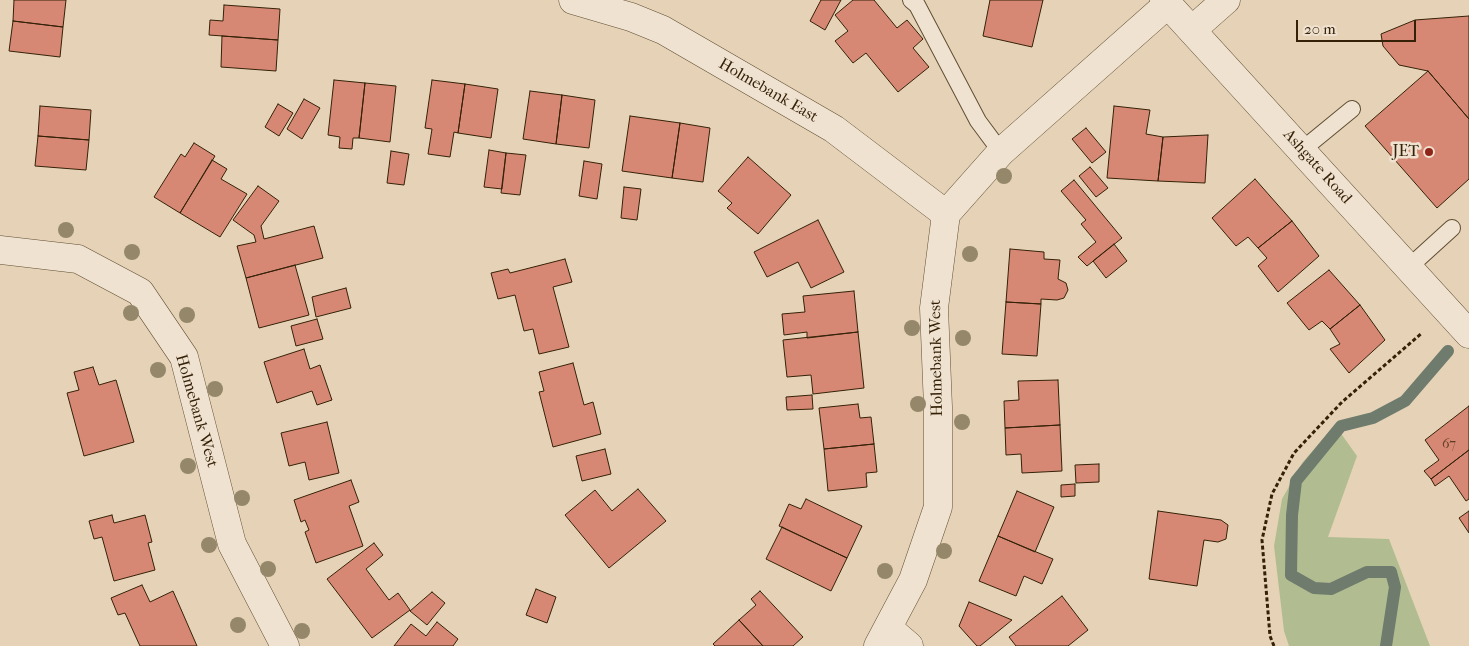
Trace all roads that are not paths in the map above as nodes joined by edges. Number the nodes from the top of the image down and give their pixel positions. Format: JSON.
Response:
{"nodes":[{"id":1,"x":573,"y":0,"type":"edge"},
{"id":2,"x":912,"y":0,"type":"edge"},
{"id":3,"x":1226,"y":0,"type":"edge"},
{"id":4,"x":1166,"y":2,"type":"edge"},
{"id":5,"x":1192,"y":30,"type":"junction"},
{"id":6,"x":1352,"y":109,"type":"dead end"},
{"id":7,"x":1302,"y":150,"type":"junction"},
{"id":8,"x":1001,"y":152,"type":"junction"},
{"id":9,"x":946,"y":214,"type":"junction"},
{"id":10,"x":1452,"y":228,"type":"dead end"},
{"id":11,"x":0,"y":250,"type":"edge"},
{"id":12,"x":1408,"y":268,"type":"junction"},
{"id":13,"x":1469,"y":334,"type":"edge"},
{"id":14,"x":883,"y":637,"type":"edge"},
{"id":15,"x":285,"y":646,"type":"edge"},
{"id":16,"x":909,"y":646,"type":"edge"}],
"edges":[{"from":1,"to":9,"type":"street","name":"Holmebank East"},
{"from":2,"to":8,"type":"lane"},
{"from":3,"to":5,"type":"street"},
{"from":4,"to":5,"type":"street","name":"Ashgate Road"},
{"from":4,"to":8,"type":"street"},
{"from":5,"to":7,"type":"street","name":"Ashgate Road"},
{"from":6,"to":7,"type":"lane"},
{"from":7,"to":12,"type":"street","name":"Ashgate Road"},
{"from":8,"to":9,"type":"street"},
{"from":9,"to":14,"type":"street","name":"Holmebank West"},
{"from":10,"to":12,"type":"lane"},
{"from":11,"to":15,"type":"street","name":"Holmebank West"},
{"from":12,"to":13,"type":"street","name":"Ashgate Road"},
{"from":14,"to":16,"type":"street"}]}
